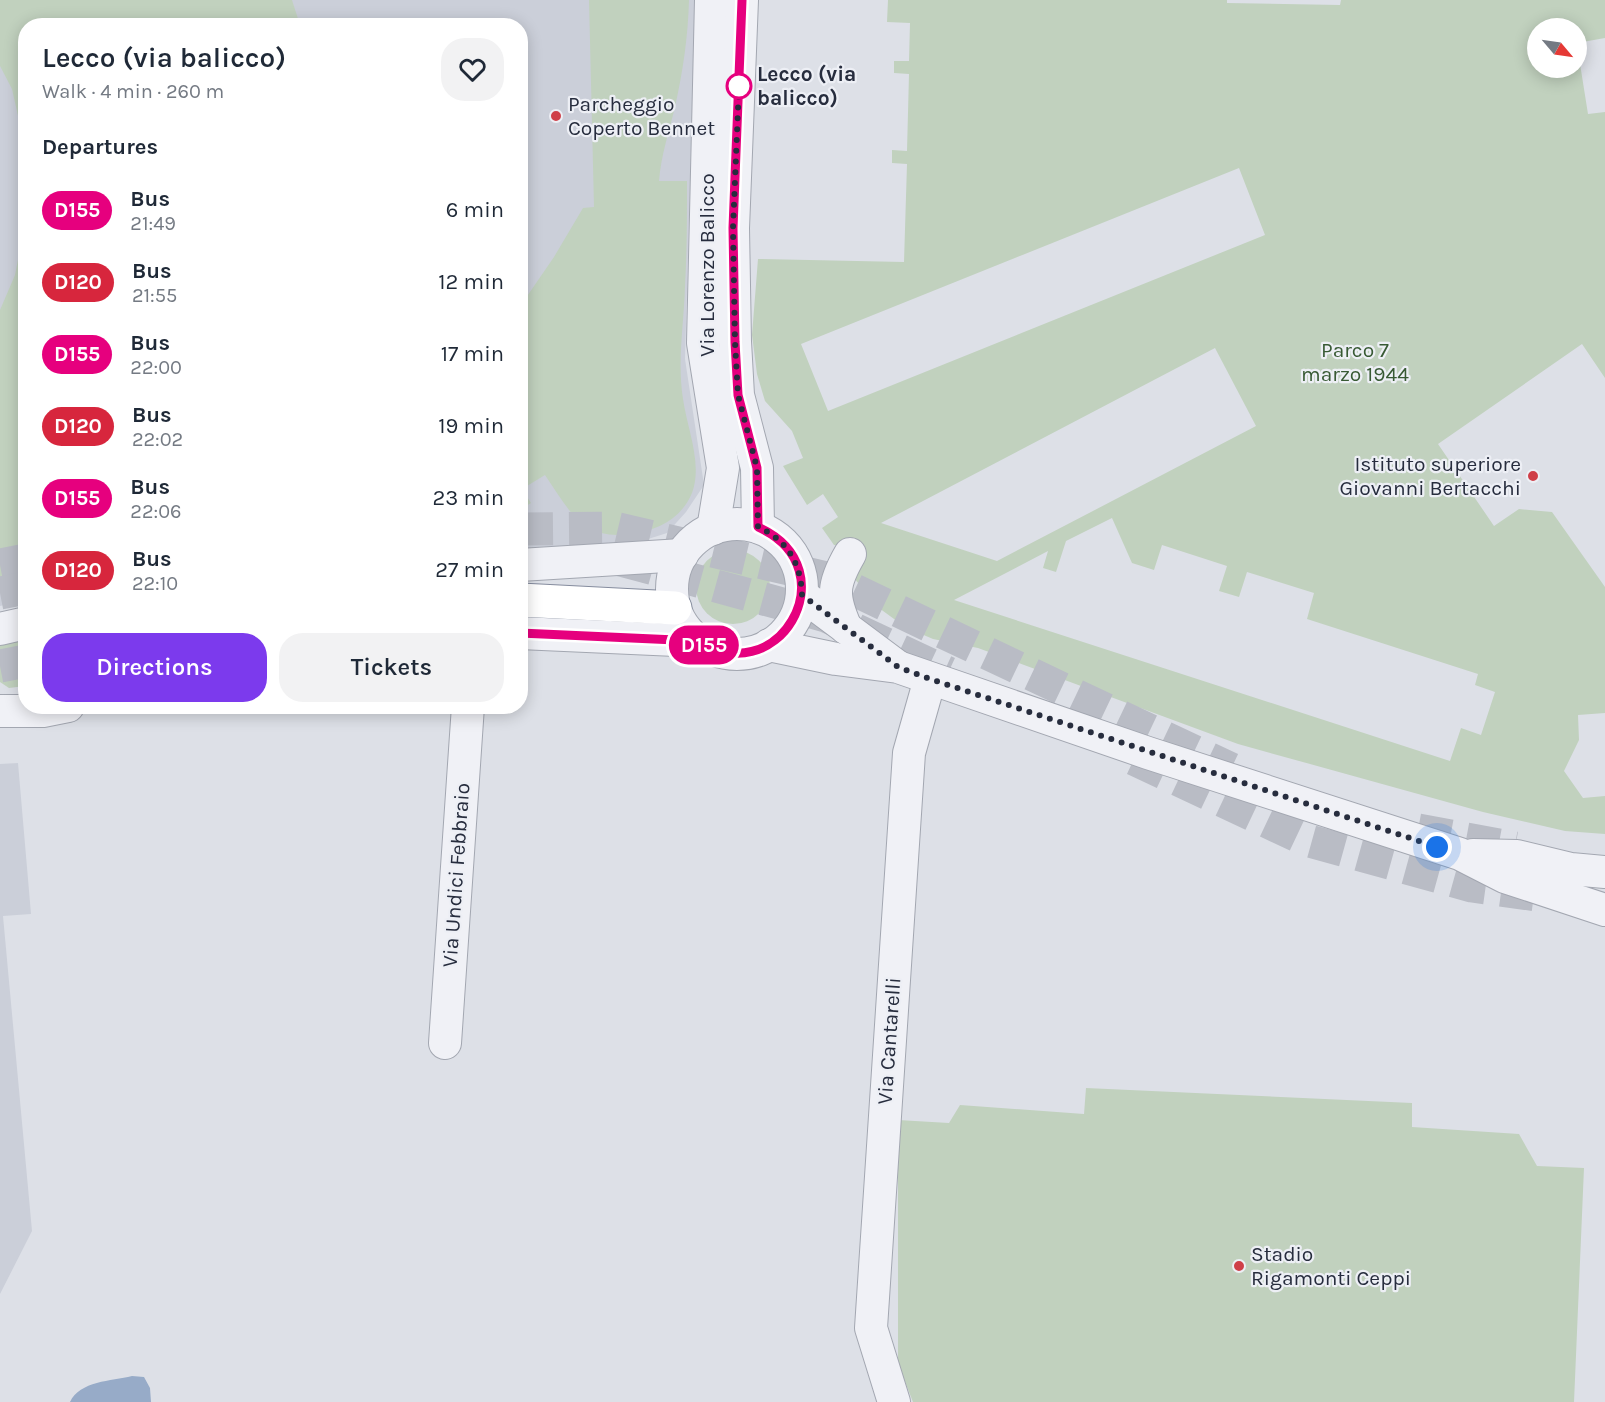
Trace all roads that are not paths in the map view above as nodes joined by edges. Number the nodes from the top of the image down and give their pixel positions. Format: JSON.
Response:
{"nodes":[{"id":1,"x":711,"y":0,"type":"edge"},
{"id":2,"x":742,"y":0,"type":"edge"},
{"id":3,"x":758,"y":527,"type":"junction"},
{"id":4,"x":713,"y":529,"type":"junction"},
{"id":5,"x":682,"y":555,"type":"junction"},
{"id":6,"x":528,"y":565,"type":"edge"},
{"id":7,"x":800,"y":581,"type":"junction"},
{"id":8,"x":528,"y":600,"type":"edge"},
{"id":9,"x":675,"y":608,"type":"junction"},
{"id":10,"x":18,"y":624,"type":"edge"},
{"id":11,"x":0,"y":628,"type":"edge"},
{"id":12,"x":846,"y":628,"type":"junction"},
{"id":13,"x":528,"y":633,"type":"edge"},
{"id":14,"x":694,"y":637,"type":"junction"},
{"id":15,"x":769,"y":645,"type":"junction"},
{"id":16,"x":898,"y":667,"type":"junction"},
{"id":17,"x":930,"y":679,"type":"junction"},
{"id":18,"x":0,"y":711,"type":"edge"},
{"id":19,"x":18,"y":711,"type":"edge"},
{"id":20,"x":467,"y":714,"type":"edge"},
{"id":21,"x":1460,"y":854,"type":"junction"},
{"id":22,"x":1605,"y":873,"type":"edge"},
{"id":23,"x":1605,"y":909,"type":"edge"},
{"id":24,"x":445,"y":1043,"type":"dead end"},
{"id":25,"x":894,"y":1402,"type":"edge"}],
"edges":[{"from":1,"to":4,"type":"street","name":"Via Lorenzo Balicco"},
{"from":2,"to":3,"type":"street","name":"Via Lorenzo Balicco"},
{"from":3,"to":4,"type":"street"},
{"from":3,"to":7,"type":"street"},
{"from":4,"to":5,"type":"street"},
{"from":5,"to":6,"type":"street"},
{"from":5,"to":9,"type":"street"},
{"from":7,"to":12,"type":"street"},
{"from":7,"to":12,"type":"street"},
{"from":7,"to":15,"type":"street"},
{"from":8,"to":9,"type":"highway"},
{"from":9,"to":14,"type":"street"},
{"from":10,"to":11,"type":"street"},
{"from":12,"to":16,"type":"street"},
{"from":13,"to":14,"type":"street"},
{"from":14,"to":15,"type":"street"},
{"from":15,"to":16,"type":"street"},
{"from":16,"to":17,"type":"street"},
{"from":17,"to":21,"type":"street"},
{"from":17,"to":25,"type":"street","name":"Via Cantarelli"},
{"from":18,"to":19,"type":"street"},
{"from":20,"to":24,"type":"street","name":"Via Undici Febbraio"},
{"from":21,"to":22,"type":"street"},
{"from":21,"to":23,"type":"street"}]}
